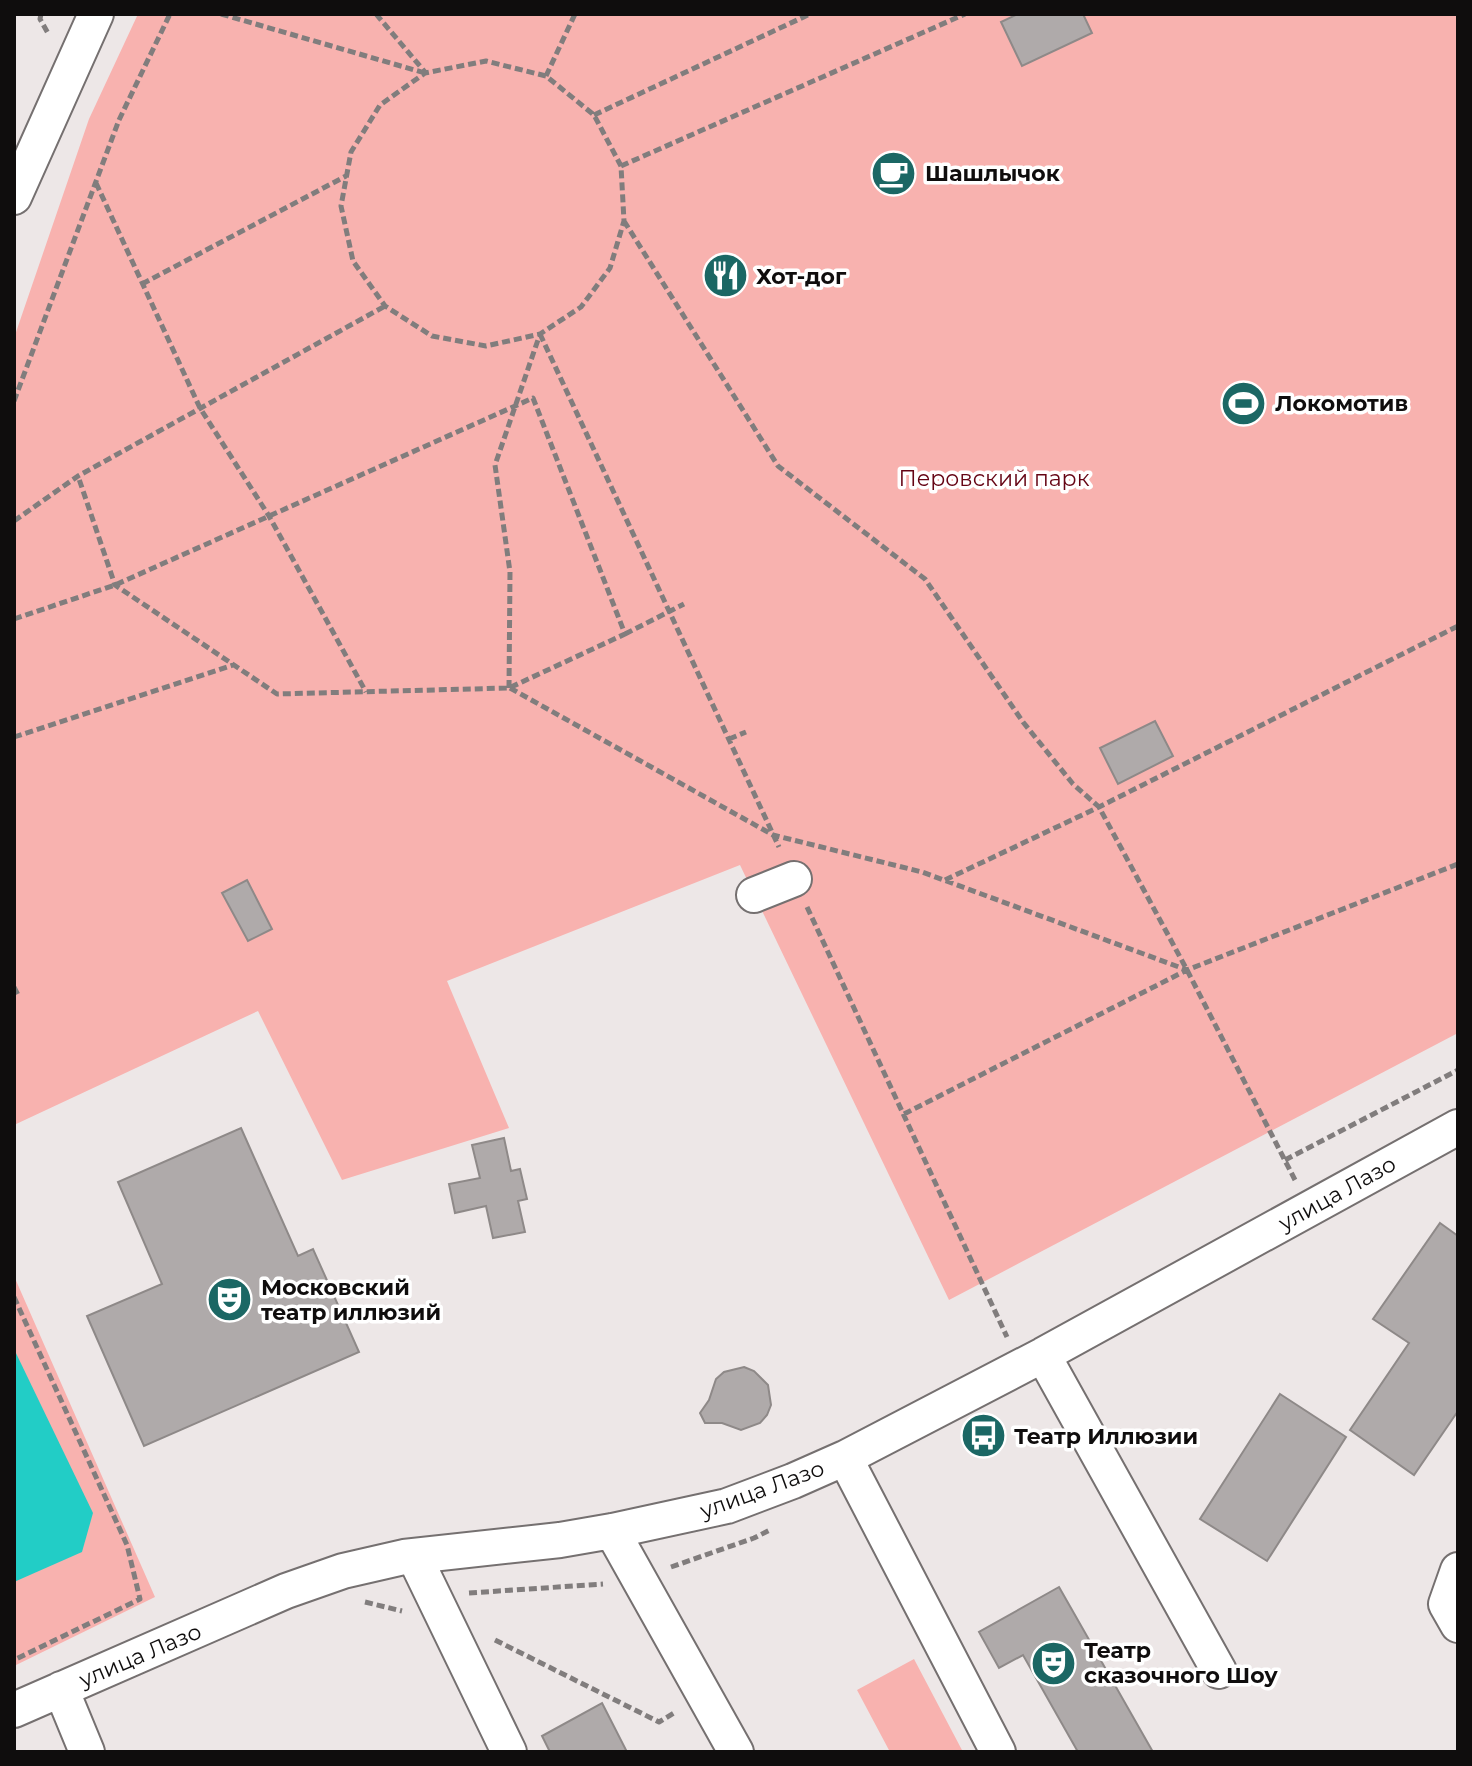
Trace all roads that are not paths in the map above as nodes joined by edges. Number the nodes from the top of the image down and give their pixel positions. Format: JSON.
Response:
{"nodes":[{"id":1,"x":96,"y":14,"type":"edge"},
{"id":2,"x":14,"y":197,"type":"edge"},
{"id":3,"x":794,"y":879,"type":"road end"},
{"id":4,"x":754,"y":895,"type":"dead end"},
{"id":5,"x":1458,"y":1127,"type":"edge"},
{"id":6,"x":1032,"y":1361,"type":"junction"},
{"id":7,"x":845,"y":1458,"type":"junction"},
{"id":8,"x":612,"y":1531,"type":"junction"},
{"id":9,"x":414,"y":1556,"type":"junction"},
{"id":10,"x":1458,"y":1570,"type":"edge"},
{"id":11,"x":1458,"y":1625,"type":"edge"},
{"id":12,"x":1219,"y":1671,"type":"dead end"},
{"id":13,"x":61,"y":1689,"type":"junction"},
{"id":14,"x":14,"y":1710,"type":"edge"},
{"id":15,"x":87,"y":1752,"type":"edge"},
{"id":16,"x":509,"y":1752,"type":"edge"},
{"id":17,"x":736,"y":1752,"type":"edge"},
{"id":18,"x":998,"y":1752,"type":"edge"}],
"edges":[{"from":1,"to":2,"type":"street"},
{"from":3,"to":4,"type":"street"},
{"from":5,"to":6,"type":"street","name":"улица Лазо"},
{"from":6,"to":7,"type":"street","name":"улица Лазо"},
{"from":6,"to":12,"type":"street"},
{"from":7,"to":8,"type":"street","name":"улица Лазо"},
{"from":7,"to":18,"type":"street"},
{"from":8,"to":9,"type":"street","name":"улица Лазо"},
{"from":8,"to":17,"type":"street"},
{"from":9,"to":13,"type":"street","name":"улица Лазо"},
{"from":9,"to":16,"type":"street"},
{"from":10,"to":11,"type":"street"},
{"from":13,"to":14,"type":"street","name":"улица Лазо"},
{"from":13,"to":15,"type":"street"}]}
